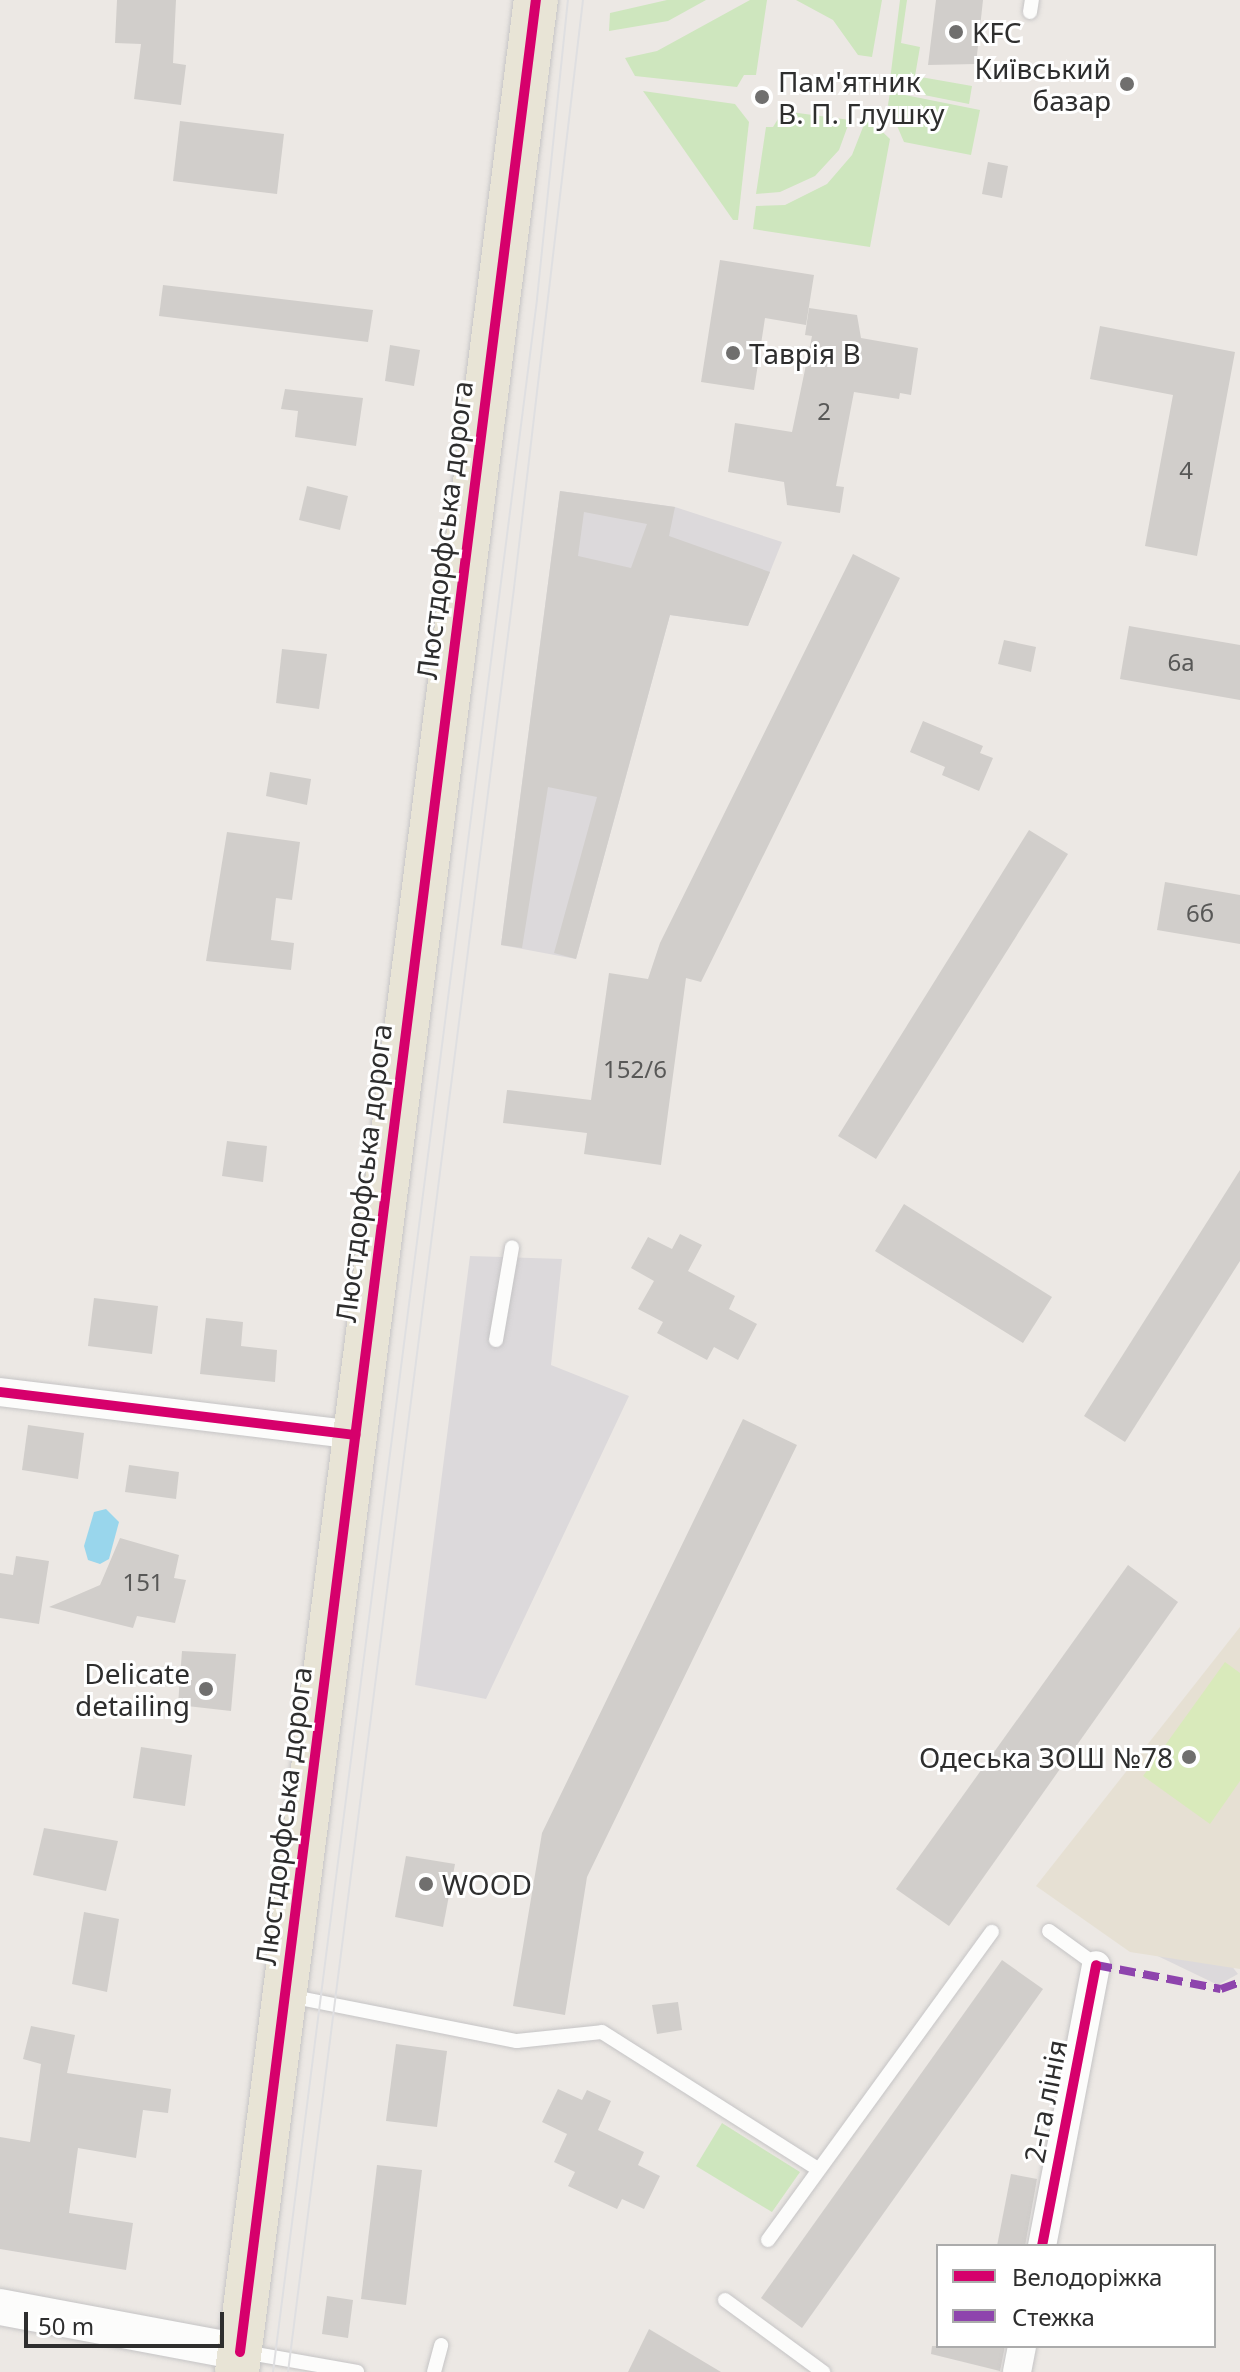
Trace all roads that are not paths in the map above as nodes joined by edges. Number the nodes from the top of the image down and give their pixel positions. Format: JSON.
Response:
{"nodes":[{"id":1,"x":536,"y":0,"type":"edge"},
{"id":2,"x":512,"y":1247,"type":"dead end"},
{"id":3,"x":496,"y":1340,"type":"dead end"},
{"id":4,"x":0,"y":1392,"type":"edge"},
{"id":5,"x":355,"y":1435,"type":"junction"},
{"id":6,"x":1049,"y":1931,"type":"dead end"},
{"id":7,"x":992,"y":1932,"type":"dead end"},
{"id":8,"x":1096,"y":1965,"type":"joint"},
{"id":9,"x":285,"y":1995,"type":"junction"},
{"id":10,"x":816,"y":2168,"type":"junction"},
{"id":11,"x":768,"y":2240,"type":"dead end"},
{"id":12,"x":1042,"y":2244,"type":"edge"},
{"id":13,"x":725,"y":2300,"type":"dead end"},
{"id":14,"x":0,"y":2307,"type":"edge"},
{"id":15,"x":441,"y":2345,"type":"dead end"},
{"id":16,"x":1022,"y":2348,"type":"edge"},
{"id":17,"x":238,"y":2362,"type":"edge"},
{"id":18,"x":357,"y":2372,"type":"edge"},
{"id":19,"x":434,"y":2372,"type":"edge"},
{"id":20,"x":823,"y":2372,"type":"edge"},
{"id":21,"x":1017,"y":2372,"type":"edge"}],
"edges":[{"from":1,"to":5,"type":"main road","name":"Люстдорфська дорога"},
{"from":2,"to":3,"type":"lane"},
{"from":4,"to":5,"type":"street"},
{"from":5,"to":9,"type":"main road","name":"Люстдорфська дорога"},
{"from":6,"to":8,"type":"lane"},
{"from":7,"to":10,"type":"lane"},
{"from":8,"to":12,"type":"street","name":"2-га лінія"},
{"from":9,"to":10,"type":"lane"},
{"from":9,"to":17,"type":"main road","name":"Люстдорфська дорога"},
{"from":10,"to":11,"type":"lane"},
{"from":13,"to":20,"type":"lane"},
{"from":14,"to":17,"type":"street"},
{"from":15,"to":19,"type":"lane"},
{"from":16,"to":21,"type":"street"},
{"from":17,"to":18,"type":"lane"}]}
